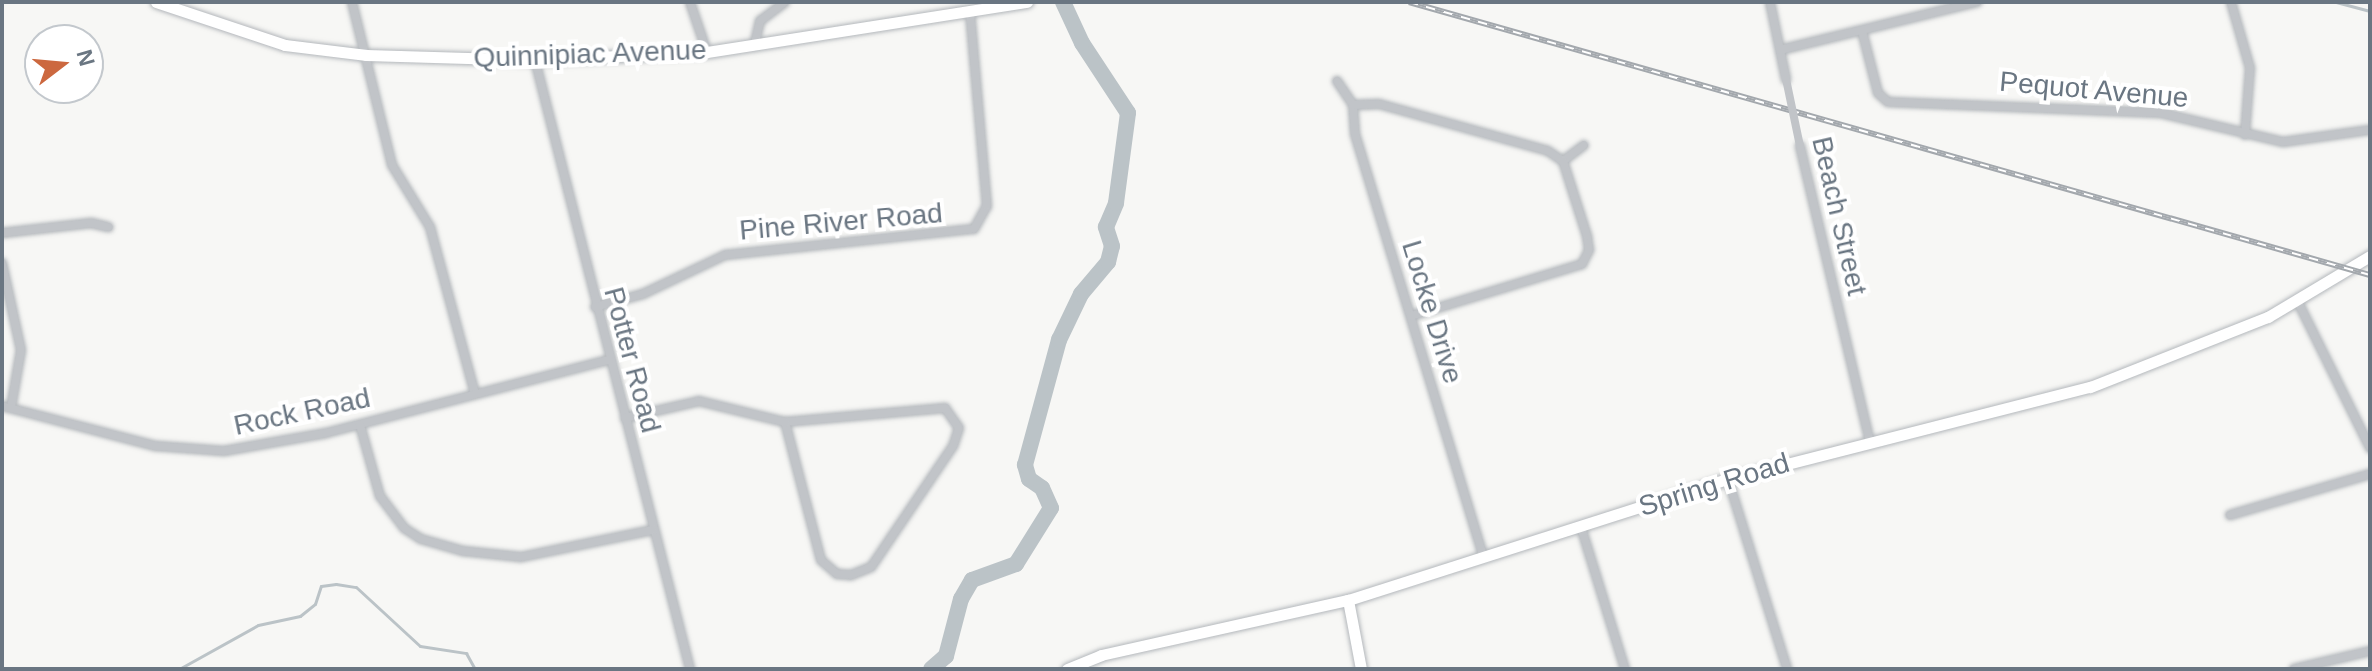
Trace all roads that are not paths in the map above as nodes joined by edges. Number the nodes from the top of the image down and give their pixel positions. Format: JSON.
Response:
{"nodes":[{"id":1,"x":156,"y":2,"type":"edge"},
{"id":2,"x":352,"y":2,"type":"edge"},
{"id":3,"x":690,"y":2,"type":"edge"},
{"id":4,"x":785,"y":2,"type":"edge"},
{"id":5,"x":1027,"y":2,"type":"edge"},
{"id":6,"x":1770,"y":2,"type":"edge"},
{"id":7,"x":1977,"y":2,"type":"edge"},
{"id":8,"x":2231,"y":2,"type":"edge"},
{"id":9,"x":970,"y":11,"type":"junction"},
{"id":10,"x":1862,"y":31,"type":"junction"},
{"id":11,"x":754,"y":47,"type":"junction"},
{"id":12,"x":1780,"y":50,"type":"junction"},
{"id":13,"x":707,"y":52,"type":"junction"},
{"id":14,"x":366,"y":55,"type":"junction"},
{"id":15,"x":535,"y":60,"type":"junction"},
{"id":16,"x":1337,"y":81,"type":"dead end"},
{"id":17,"x":1353,"y":105,"type":"junction"},
{"id":18,"x":2370,"y":130,"type":"edge"},
{"id":19,"x":2245,"y":135,"type":"junction"},
{"id":20,"x":1584,"y":145,"type":"dead end"},
{"id":21,"x":1563,"y":161,"type":"junction"},
{"id":22,"x":109,"y":227,"type":"dead end"},
{"id":23,"x":2,"y":233,"type":"edge"},
{"id":24,"x":2370,"y":256,"type":"edge"},
{"id":25,"x":2,"y":263,"type":"edge"},
{"id":26,"x":2298,"y":302,"type":"junction"},
{"id":27,"x":595,"y":307,"type":"junction"},
{"id":28,"x":1411,"y":316,"type":"junction"},
{"id":29,"x":609,"y":360,"type":"junction"},
{"id":30,"x":475,"y":394,"type":"junction"},
{"id":31,"x":7,"y":407,"type":"edge"},
{"id":32,"x":625,"y":418,"type":"junction"},
{"id":33,"x":785,"y":422,"type":"junction"},
{"id":34,"x":360,"y":425,"type":"junction"},
{"id":35,"x":2368,"y":436,"type":"edge"},
{"id":36,"x":1869,"y":439,"type":"junction"},
{"id":37,"x":2370,"y":448,"type":"edge"},
{"id":38,"x":2370,"y":474,"type":"edge"},
{"id":39,"x":1728,"y":479,"type":"junction"},
{"id":40,"x":2230,"y":515,"type":"dead end"},
{"id":41,"x":1581,"y":527,"type":"junction"},
{"id":42,"x":652,"y":530,"type":"junction"},
{"id":43,"x":1484,"y":558,"type":"junction"},
{"id":44,"x":1348,"y":600,"type":"junction"},
{"id":45,"x":2370,"y":651,"type":"edge"},
{"id":46,"x":690,"y":669,"type":"edge"},
{"id":47,"x":1067,"y":669,"type":"edge"},
{"id":48,"x":1361,"y":669,"type":"edge"},
{"id":49,"x":1625,"y":669,"type":"edge"},
{"id":50,"x":1787,"y":669,"type":"edge"},
{"id":51,"x":2294,"y":669,"type":"edge"}],
"edges":[{"from":1,"to":14,"type":"street","name":"Quinnipiac Avenue"},
{"from":2,"to":14,"type":"street"},
{"from":3,"to":13,"type":"street"},
{"from":4,"to":11,"type":"street"},
{"from":5,"to":9,"type":"street","name":"Quinnipiac Avenue"},
{"from":6,"to":12,"type":"street","name":"Beach Street"},
{"from":7,"to":10,"type":"street"},
{"from":8,"to":19,"type":"street"},
{"from":9,"to":11,"type":"street","name":"Quinnipiac Avenue"},
{"from":9,"to":27,"type":"street","name":"Pine River Road"},
{"from":10,"to":12,"type":"street"},
{"from":10,"to":19,"type":"street","name":"Pequot Avenue"},
{"from":11,"to":13,"type":"street","name":"Quinnipiac Avenue"},
{"from":12,"to":36,"type":"street","name":"Beach Street","bridge":true},
{"from":13,"to":15,"type":"street","name":"Quinnipiac Avenue"},
{"from":14,"to":15,"type":"street","name":"Quinnipiac Avenue"},
{"from":14,"to":30,"type":"street"},
{"from":15,"to":27,"type":"street","name":"Potter Road"},
{"from":16,"to":17,"type":"street","name":"Locke Drive"},
{"from":17,"to":21,"type":"street"},
{"from":17,"to":28,"type":"street","name":"Locke Drive"},
{"from":18,"to":19,"type":"street","name":"Pequot Avenue"},
{"from":20,"to":21,"type":"street"},
{"from":21,"to":28,"type":"street"},
{"from":22,"to":23,"type":"street"},
{"from":24,"to":26,"type":"street","name":"Spring Road"},
{"from":25,"to":31,"type":"street"},
{"from":26,"to":35,"type":"street"},
{"from":26,"to":36,"type":"street","name":"Spring Road"},
{"from":27,"to":29,"type":"street","name":"Potter Road"},
{"from":28,"to":43,"type":"street","name":"Locke Drive"},
{"from":29,"to":30,"type":"street","name":"Rock Road"},
{"from":29,"to":32,"type":"street","name":"Potter Road"},
{"from":30,"to":34,"type":"street","name":"Rock Road"},
{"from":31,"to":34,"type":"street","name":"Rock Road"},
{"from":32,"to":33,"type":"street"},
{"from":32,"to":42,"type":"street","name":"Potter Road"},
{"from":33,"to":33,"type":"street"},
{"from":34,"to":42,"type":"street"},
{"from":35,"to":37,"type":"street"},
{"from":36,"to":39,"type":"street","name":"Spring Road"},
{"from":38,"to":40,"type":"street"},
{"from":39,"to":41,"type":"street","name":"Spring Road"},
{"from":39,"to":50,"type":"street"},
{"from":41,"to":43,"type":"street","name":"Spring Road"},
{"from":41,"to":49,"type":"street"},
{"from":42,"to":46,"type":"street","name":"Potter Road"},
{"from":43,"to":44,"type":"street","name":"Spring Road"},
{"from":44,"to":47,"type":"street","name":"Spring Road"},
{"from":44,"to":48,"type":"street"},
{"from":45,"to":51,"type":"street"}]}
